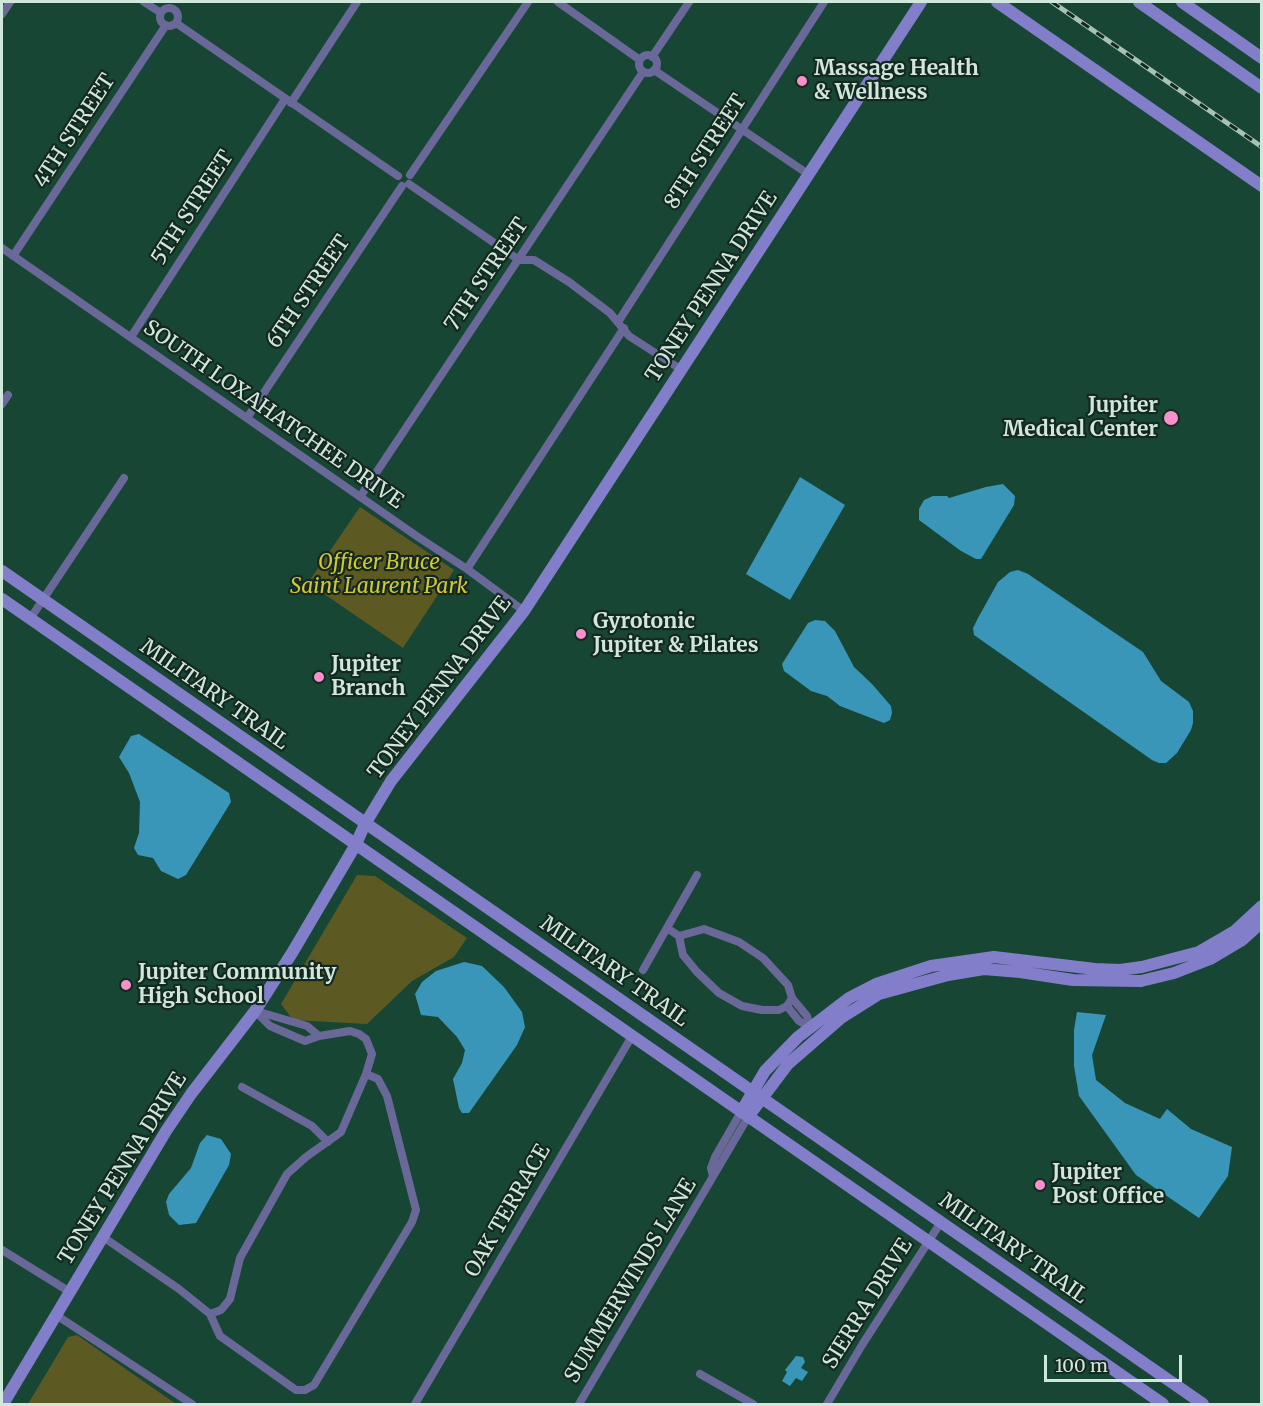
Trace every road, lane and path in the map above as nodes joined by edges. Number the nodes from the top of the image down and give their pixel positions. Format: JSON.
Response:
{"nodes":[{"id":1,"x":10,"y":2,"type":"edge"},
{"id":2,"x":144,"y":2,"type":"edge"},
{"id":3,"x":182,"y":2,"type":"edge"},
{"id":4,"x":357,"y":2,"type":"edge"},
{"id":5,"x":528,"y":2,"type":"edge"},
{"id":6,"x":558,"y":2,"type":"edge"},
{"id":7,"x":689,"y":2,"type":"edge"},
{"id":8,"x":824,"y":2,"type":"edge"},
{"id":9,"x":921,"y":2,"type":"edge"},
{"id":10,"x":997,"y":2,"type":"edge"},
{"id":11,"x":1139,"y":2,"type":"edge"},
{"id":12,"x":1182,"y":2,"type":"edge"},
{"id":13,"x":176,"y":10,"type":"junction"},
{"id":14,"x":161,"y":13,"type":"junction"},
{"id":15,"x":2,"y":14,"type":"edge"},
{"id":16,"x":176,"y":23,"type":"junction"},
{"id":17,"x":166,"y":26,"type":"junction"},
{"id":18,"x":652,"y":57,"type":"junction"},
{"id":19,"x":1262,"y":58,"type":"edge"},
{"id":20,"x":640,"y":60,"type":"junction"},
{"id":21,"x":654,"y":70,"type":"junction"},
{"id":22,"x":643,"y":72,"type":"junction"},
{"id":23,"x":1262,"y":88,"type":"edge"},
{"id":24,"x":288,"y":101,"type":"junction"},
{"id":25,"x":742,"y":129,"type":"junction"},
{"id":26,"x":808,"y":174,"type":"junction"},
{"id":27,"x":410,"y":175,"type":"junction"},
{"id":28,"x":398,"y":176,"type":"junction"},
{"id":29,"x":406,"y":185,"type":"junction"},
{"id":30,"x":1262,"y":186,"type":"edge"},
{"id":31,"x":2,"y":248,"type":"edge"},
{"id":32,"x":13,"y":256,"type":"junction"},
{"id":33,"x":519,"y":260,"type":"junction"},
{"id":34,"x":621,"y":325,"type":"junction"},
{"id":35,"x":130,"y":337,"type":"junction"},
{"id":36,"x":682,"y":370,"type":"junction"},
{"id":37,"x":8,"y":395,"type":"dead end"},
{"id":38,"x":2,"y":404,"type":"edge"},
{"id":39,"x":247,"y":418,"type":"junction"},
{"id":40,"x":124,"y":478,"type":"dead end"},
{"id":41,"x":360,"y":497,"type":"junction"},
{"id":42,"x":467,"y":569,"type":"junction"},
{"id":43,"x":2,"y":571,"type":"edge"},
{"id":44,"x":2,"y":599,"type":"edge"},
{"id":45,"x":43,"y":600,"type":"junction"},
{"id":46,"x":524,"y":611,"type":"junction"},
{"id":47,"x":30,"y":619,"type":"junction"},
{"id":48,"x":365,"y":824,"type":"junction"},
{"id":49,"x":356,"y":846,"type":"junction"},
{"id":50,"x":697,"y":875,"type":"dead end"},
{"id":51,"x":1262,"y":906,"type":"edge"},
{"id":52,"x":1262,"y":922,"type":"edge"},
{"id":53,"x":667,"y":928,"type":"junction"},
{"id":54,"x":679,"y":936,"type":"junction"},
{"id":55,"x":643,"y":970,"type":"dead end"},
{"id":56,"x":792,"y":998,"type":"junction"},
{"id":57,"x":786,"y":1006,"type":"junction"},
{"id":58,"x":255,"y":1011,"type":"junction"},
{"id":59,"x":810,"y":1027,"type":"junction"},
{"id":60,"x":319,"y":1036,"type":"junction"},
{"id":61,"x":632,"y":1036,"type":"junction"},
{"id":62,"x":366,"y":1074,"type":"junction"},
{"id":63,"x":242,"y":1087,"type":"dead end"},
{"id":64,"x":757,"y":1096,"type":"junction"},
{"id":65,"x":745,"y":1114,"type":"junction"},
{"id":66,"x":328,"y":1142,"type":"junction"},
{"id":67,"x":941,"y":1222,"type":"junction"},
{"id":68,"x":103,"y":1237,"type":"junction"},
{"id":69,"x":928,"y":1242,"type":"junction"},
{"id":70,"x":2,"y":1250,"type":"edge"},
{"id":71,"x":70,"y":1292,"type":"junction"},
{"id":72,"x":210,"y":1314,"type":"junction"},
{"id":73,"x":56,"y":1315,"type":"junction"},
{"id":74,"x":700,"y":1374,"type":"dead end"},
{"id":75,"x":3,"y":1404,"type":"edge"},
{"id":76,"x":192,"y":1404,"type":"edge"},
{"id":77,"x":415,"y":1404,"type":"edge"},
{"id":78,"x":579,"y":1404,"type":"edge"},
{"id":79,"x":753,"y":1404,"type":"edge"},
{"id":80,"x":827,"y":1404,"type":"edge"},
{"id":81,"x":1162,"y":1404,"type":"edge"},
{"id":82,"x":1203,"y":1404,"type":"edge"}],
"edges":[{"from":1,"to":15,"type":"street"},
{"from":2,"to":14,"type":"street"},
{"from":3,"to":13,"type":"street"},
{"from":4,"to":24,"type":"street","name":"5TH STREET"},
{"from":5,"to":27,"type":"street"},
{"from":6,"to":20,"type":"street"},
{"from":7,"to":18,"type":"street"},
{"from":8,"to":25,"type":"street","name":"8TH STREET"},
{"from":9,"to":26,"type":"street","name":"TONEY PENNA DRIVE"},
{"from":10,"to":30,"type":"street"},
{"from":11,"to":23,"type":"street"},
{"from":12,"to":19,"type":"street"},
{"from":13,"to":14,"type":"street"},
{"from":13,"to":16,"type":"street"},
{"from":14,"to":17,"type":"street"},
{"from":16,"to":17,"type":"street"},
{"from":16,"to":24,"type":"street"},
{"from":17,"to":32,"type":"street","name":"4TH STREET"},
{"from":18,"to":20,"type":"street"},
{"from":18,"to":21,"type":"street"},
{"from":20,"to":22,"type":"street"},
{"from":21,"to":22,"type":"street"},
{"from":21,"to":25,"type":"street"},
{"from":22,"to":33,"type":"street","name":"7TH STREET"},
{"from":24,"to":28,"type":"street"},
{"from":24,"to":35,"type":"street","name":"5TH STREET"},
{"from":25,"to":26,"type":"street"},
{"from":25,"to":34,"type":"street","name":"8TH STREET"},
{"from":26,"to":36,"type":"street","name":"TONEY PENNA DRIVE"},
{"from":27,"to":28,"type":"street"},
{"from":27,"to":29,"type":"street"},
{"from":28,"to":29,"type":"street"},
{"from":29,"to":33,"type":"street"},
{"from":29,"to":39,"type":"street","name":"6TH STREET"},
{"from":31,"to":32,"type":"street","name":"SOUTH LOXAHATCHEE DRIVE"},
{"from":32,"to":35,"type":"street","name":"SOUTH LOXAHATCHEE DRIVE"},
{"from":33,"to":34,"type":"street"},
{"from":33,"to":41,"type":"street","name":"7TH STREET"},
{"from":34,"to":36,"type":"street"},
{"from":34,"to":42,"type":"street","name":"8TH STREET"},
{"from":35,"to":39,"type":"street","name":"SOUTH LOXAHATCHEE DRIVE"},
{"from":36,"to":46,"type":"street","name":"TONEY PENNA DRIVE"},
{"from":37,"to":38,"type":"street"},
{"from":39,"to":41,"type":"street","name":"SOUTH LOXAHATCHEE DRIVE"},
{"from":40,"to":45,"type":"street"},
{"from":41,"to":42,"type":"street","name":"SOUTH LOXAHATCHEE DRIVE"},
{"from":42,"to":46,"type":"street","name":"SOUTH LOXAHATCHEE DRIVE"},
{"from":43,"to":45,"type":"street","name":"MILITARY TRAIL"},
{"from":44,"to":47,"type":"street","name":"MILITARY TRAIL"},
{"from":45,"to":47,"type":"street"},
{"from":45,"to":48,"type":"street","name":"MILITARY TRAIL"},
{"from":46,"to":48,"type":"street","name":"TONEY PENNA DRIVE"},
{"from":47,"to":49,"type":"street","name":"MILITARY TRAIL"},
{"from":48,"to":49,"type":"street","name":"TONEY PENNA DRIVE"},
{"from":48,"to":64,"type":"street","name":"MILITARY TRAIL"},
{"from":49,"to":58,"type":"street","name":"TONEY PENNA DRIVE"},
{"from":49,"to":61,"type":"street","name":"MILITARY TRAIL"},
{"from":50,"to":53,"type":"street"},
{"from":51,"to":59,"type":"street"},
{"from":52,"to":64,"type":"street"},
{"from":53,"to":54,"type":"street"},
{"from":53,"to":55,"type":"street"},
{"from":54,"to":56,"type":"street"},
{"from":54,"to":57,"type":"street"},
{"from":56,"to":57,"type":"street"},
{"from":56,"to":59,"type":"street"},
{"from":57,"to":59,"type":"street"},
{"from":58,"to":60,"type":"street"},
{"from":58,"to":60,"type":"street"},
{"from":58,"to":68,"type":"street","name":"TONEY PENNA DRIVE"},
{"from":59,"to":64,"type":"street"},
{"from":60,"to":62,"type":"street"},
{"from":61,"to":65,"type":"street","name":"MILITARY TRAIL"},
{"from":61,"to":77,"type":"street","name":"OAK TERRACE"},
{"from":62,"to":66,"type":"street"},
{"from":62,"to":72,"type":"street"},
{"from":63,"to":66,"type":"street"},
{"from":64,"to":65,"type":"street"},
{"from":64,"to":67,"type":"street","name":"MILITARY TRAIL"},
{"from":65,"to":69,"type":"street","name":"MILITARY TRAIL"},
{"from":65,"to":78,"type":"street","name":"SUMMERWINDS LANE"},
{"from":66,"to":72,"type":"street"},
{"from":67,"to":69,"type":"street","name":"SIERRA DRIVE"},
{"from":67,"to":82,"type":"street","name":"MILITARY TRAIL"},
{"from":68,"to":71,"type":"street","name":"TONEY PENNA DRIVE"},
{"from":68,"to":72,"type":"street"},
{"from":69,"to":80,"type":"street","name":"SIERRA DRIVE"},
{"from":69,"to":81,"type":"street","name":"MILITARY TRAIL"},
{"from":70,"to":71,"type":"street"},
{"from":71,"to":73,"type":"street","name":"TONEY PENNA DRIVE"},
{"from":73,"to":75,"type":"street","name":"TONEY PENNA DRIVE"},
{"from":73,"to":76,"type":"street"},
{"from":74,"to":79,"type":"street"}]}
